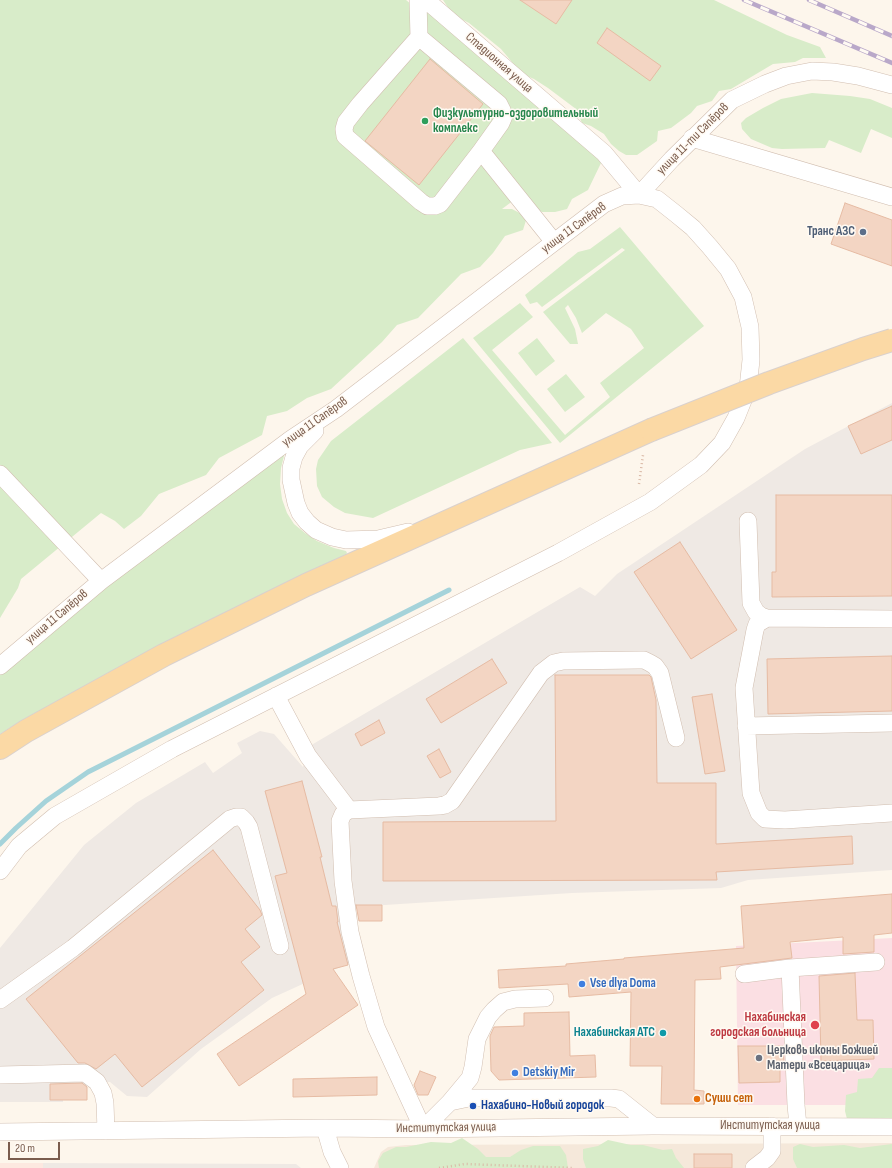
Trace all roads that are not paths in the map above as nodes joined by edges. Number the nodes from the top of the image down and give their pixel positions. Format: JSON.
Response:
{"nodes":[{"id":1,"x":418,"y":0,"type":"edge"},
{"id":2,"x":426,"y":0,"type":"edge"},
{"id":3,"x":419,"y":37,"type":"junction"},
{"id":4,"x":892,"y":85,"type":"edge"},
{"id":5,"x":692,"y":138,"type":"junction"},
{"id":6,"x":481,"y":151,"type":"junction"},
{"id":7,"x":639,"y":194,"type":"junction"},
{"id":8,"x":892,"y":197,"type":"edge"},
{"id":9,"x":554,"y":242,"type":"junction"},
{"id":10,"x":892,"y":340,"type":"edge"},
{"id":11,"x":336,"y":409,"type":"junction"},
{"id":12,"x":0,"y":474,"type":"edge"},
{"id":13,"x":748,"y":521,"type":"dead end"},
{"id":14,"x":443,"y":523,"type":"junction"},
{"id":15,"x":101,"y":581,"type":"junction"},
{"id":16,"x":766,"y":618,"type":"junction"},
{"id":17,"x":892,"y":619,"type":"edge"},
{"id":18,"x":0,"y":666,"type":"edge"},
{"id":19,"x":276,"y":696,"type":"junction"},
{"id":20,"x":892,"y":723,"type":"edge"},
{"id":21,"x":746,"y":726,"type":"junction"},
{"id":22,"x":676,"y":738,"type":"dead end"},
{"id":23,"x":0,"y":748,"type":"edge"},
{"id":24,"x":349,"y":810,"type":"junction"},
{"id":25,"x":892,"y":813,"type":"edge"},
{"id":26,"x":0,"y":872,"type":"edge"},
{"id":27,"x":280,"y":946,"type":"dead end"},
{"id":28,"x":876,"y":962,"type":"dead end"},
{"id":29,"x":790,"y":968,"type":"junction"},
{"id":30,"x":744,"y":974,"type":"dead end"},
{"id":31,"x":545,"y":998,"type":"dead end"},
{"id":32,"x":0,"y":1000,"type":"edge"},
{"id":33,"x":0,"y":1075,"type":"edge"},
{"id":34,"x":450,"y":1102,"type":"junction"},
{"id":35,"x":653,"y":1126,"type":"junction"},
{"id":36,"x":772,"y":1126,"type":"junction"},
{"id":37,"x":798,"y":1126,"type":"junction"},
{"id":38,"x":892,"y":1127,"type":"edge"},
{"id":39,"x":325,"y":1128,"type":"junction"},
{"id":40,"x":423,"y":1129,"type":"junction"},
{"id":41,"x":106,"y":1130,"type":"junction"},
{"id":42,"x":0,"y":1132,"type":"edge"},
{"id":43,"x":340,"y":1168,"type":"edge"},
{"id":44,"x":754,"y":1168,"type":"edge"}],
"edges":[{"from":1,"to":3,"type":"street"},
{"from":2,"to":7,"type":"street","name":"Стадионная улица"},
{"from":3,"to":6,"type":"street"},
{"from":3,"to":6,"type":"street"},
{"from":4,"to":5,"type":"street","name":"улица 11-ти Сапёров"},
{"from":5,"to":7,"type":"street","name":"улица 11-ти Сапёров"},
{"from":5,"to":8,"type":"street"},
{"from":6,"to":9,"type":"street"},
{"from":7,"to":9,"type":"street","name":"улица 11 Сапёров"},
{"from":7,"to":19,"type":"street"},
{"from":9,"to":11,"type":"street","name":"улица 11 Сапёров"},
{"from":10,"to":14,"type":"main road","bridge":true},
{"from":11,"to":14,"type":"street"},
{"from":11,"to":15,"type":"street","name":"улица 11 Сапёров"},
{"from":12,"to":15,"type":"street"},
{"from":13,"to":16,"type":"street"},
{"from":14,"to":23,"type":"main road"},
{"from":15,"to":18,"type":"street","name":"улица 11 Сапёров"},
{"from":16,"to":17,"type":"street"},
{"from":16,"to":21,"type":"street"},
{"from":19,"to":24,"type":"street"},
{"from":19,"to":26,"type":"street"},
{"from":20,"to":21,"type":"street"},
{"from":21,"to":25,"type":"street"},
{"from":22,"to":24,"type":"street"},
{"from":24,"to":40,"type":"street"},
{"from":27,"to":32,"type":"street"},
{"from":28,"to":29,"type":"street"},
{"from":29,"to":30,"type":"street"},
{"from":29,"to":37,"type":"street"},
{"from":31,"to":34,"type":"street"},
{"from":33,"to":41,"type":"street"},
{"from":34,"to":35,"type":"street"},
{"from":34,"to":40,"type":"street"},
{"from":35,"to":36,"type":"street","name":"Институтская улица"},
{"from":35,"to":40,"type":"street","name":"Институтская улица"},
{"from":36,"to":37,"type":"street","name":"Институтская улица"},
{"from":36,"to":44,"type":"street"},
{"from":37,"to":38,"type":"street","name":"Институтская улица"},
{"from":39,"to":40,"type":"street","name":"Институтская улица"},
{"from":39,"to":41,"type":"street","name":"Институтская улица"},
{"from":39,"to":43,"type":"street"},
{"from":41,"to":42,"type":"street","name":"Институтская улица"}]}
